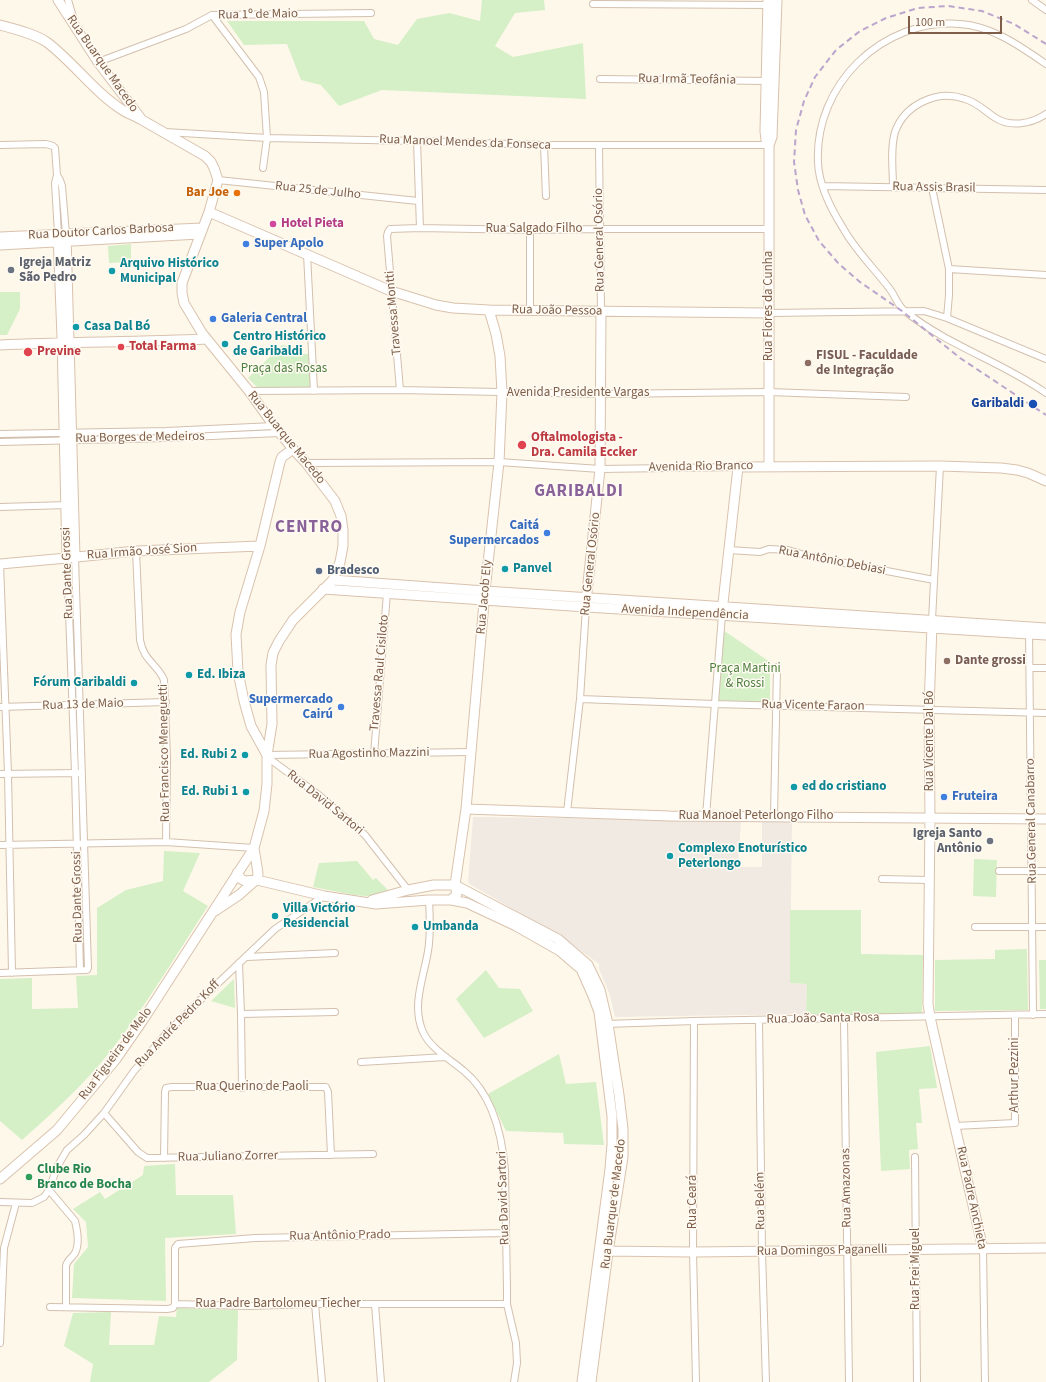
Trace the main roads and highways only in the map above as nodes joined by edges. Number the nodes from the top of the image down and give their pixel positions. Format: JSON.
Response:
{"nodes":[{"id":1,"x":58,"y":0,"type":"edge"},
{"id":2,"x":773,"y":3,"type":"edge"},
{"id":3,"x":0,"y":25,"type":"edge"},
{"id":4,"x":142,"y":120,"type":"junction"},
{"id":5,"x":209,"y":212,"type":"junction"},
{"id":6,"x":200,"y":231,"type":"junction"},
{"id":7,"x":0,"y":237,"type":"edge"},
{"id":8,"x":62,"y":238,"type":"junction"},
{"id":9,"x":0,"y":245,"type":"edge"},
{"id":10,"x":489,"y":310,"type":"junction"},
{"id":11,"x":601,"y":311,"type":"junction"},
{"id":12,"x":769,"y":313,"type":"junction"},
{"id":13,"x":205,"y":336,"type":"junction"},
{"id":14,"x":0,"y":340,"type":"edge"},
{"id":15,"x":66,"y":340,"type":"junction"},
{"id":16,"x":0,"y":345,"type":"edge"},
{"id":17,"x":293,"y":450,"type":"junction"},
{"id":18,"x":769,"y":466,"type":"junction"},
{"id":19,"x":1046,"y":481,"type":"edge"},
{"id":20,"x":260,"y":546,"type":"junction"},
{"id":21,"x":71,"y":558,"type":"junction"},
{"id":22,"x":0,"y":564,"type":"edge"},
{"id":23,"x":333,"y":580,"type":"junction"},
{"id":24,"x":323,"y":589,"type":"junction"},
{"id":25,"x":484,"y":595,"type":"junction"},
{"id":26,"x":587,"y":597,"type":"junction"},
{"id":27,"x":586,"y":607,"type":"junction"},
{"id":28,"x":722,"y":610,"type":"junction"},
{"id":29,"x":932,"y":624,"type":"junction"},
{"id":30,"x":1046,"y":628,"type":"edge"},
{"id":31,"x":1030,"y":631,"type":"junction"},
{"id":32,"x":1046,"y":635,"type":"edge"},
{"id":33,"x":267,"y":756,"type":"junction"},
{"id":34,"x":466,"y":809,"type":"junction"},
{"id":35,"x":930,"y":818,"type":"junction"},
{"id":36,"x":1046,"y":819,"type":"edge"},
{"id":37,"x":254,"y":848,"type":"junction"},
{"id":38,"x":239,"y":871,"type":"junction"},
{"id":39,"x":257,"y":880,"type":"junction"},
{"id":40,"x":455,"y":885,"type":"junction"},
{"id":41,"x":434,"y":886,"type":"junction"},
{"id":42,"x":429,"y":900,"type":"junction"},
{"id":43,"x":451,"y":900,"type":"junction"},
{"id":44,"x":367,"y":902,"type":"junction"},
{"id":45,"x":212,"y":913,"type":"junction"},
{"id":46,"x":930,"y":1016,"type":"joint"},
{"id":47,"x":604,"y":1024,"type":"junction"},
{"id":48,"x":0,"y":1179,"type":"edge"},
{"id":49,"x":1046,"y":1248,"type":"edge"},
{"id":50,"x":983,"y":1249,"type":"junction"},
{"id":51,"x":603,"y":1251,"type":"junction"},
{"id":52,"x":582,"y":1382,"type":"edge"},
{"id":53,"x":591,"y":1382,"type":"edge"}],
"edges":[{"from":1,"to":4,"type":"main road","name":"Rua Buarque Macedo"},
{"from":2,"to":12,"type":"main road","name":"Rua Flores da Cunha"},
{"from":3,"to":4,"type":"main road"},
{"from":4,"to":5,"type":"main road","name":"Rua Buarque Macedo"},
{"from":5,"to":6,"type":"main road","name":"Rua Buarque Macedo"},
{"from":5,"to":10,"type":"main road","name":"Rua João Pessoa"},
{"from":6,"to":8,"type":"main road","name":"Rua Doutor Carlos Barbosa"},
{"from":6,"to":13,"type":"main road","name":"Rua Buarque Macedo"},
{"from":7,"to":8,"type":"main road","name":"Rua Doutor Carlos Barbosa"},
{"from":8,"to":9,"type":"main road","name":"Rua Doutor Carlos Barbosa"},
{"from":8,"to":15,"type":"main road","name":"Rua Dante Grossi"},
{"from":10,"to":11,"type":"main road","name":"Rua João Pessoa"},
{"from":10,"to":25,"type":"main road","name":"Rua Jacob Ely"},
{"from":11,"to":12,"type":"main road","name":"Rua João Pessoa"},
{"from":11,"to":26,"type":"main road","name":"Rua General Osório"},
{"from":12,"to":18,"type":"main road","name":"Rua Flores da Cunha"},
{"from":13,"to":15,"type":"main road"},
{"from":13,"to":17,"type":"main road","name":"Rua Buarque Macedo"},
{"from":14,"to":15,"type":"main road"},
{"from":15,"to":16,"type":"main road"},
{"from":15,"to":21,"type":"main road","name":"Rua Dante Grossi"},
{"from":17,"to":20,"type":"main road"},
{"from":17,"to":23,"type":"main road","name":"Rua Buarque Macedo"},
{"from":18,"to":19,"type":"main road","name":"Avenida Rio Branco"},
{"from":18,"to":28,"type":"main road","name":"Avenida Rio Branco"},
{"from":20,"to":21,"type":"main road","name":"Rua Irmão José Sion"},
{"from":20,"to":33,"type":"main road"},
{"from":21,"to":22,"type":"main road","name":"Rua Irmão José Sion"},
{"from":23,"to":24,"type":"main road"},
{"from":23,"to":25,"type":"main road","name":"Avenida Independência"},
{"from":24,"to":25,"type":"main road","name":"Avenida Independência"},
{"from":24,"to":33,"type":"main road"},
{"from":25,"to":26,"type":"main road","name":"Avenida Independência"},
{"from":25,"to":27,"type":"main road","name":"Avenida Independência"},
{"from":25,"to":34,"type":"main road","name":"Rua Jacob Ely"},
{"from":26,"to":27,"type":"main road","name":"Rua General Osório"},
{"from":26,"to":28,"type":"main road","name":"Avenida Independência"},
{"from":27,"to":28,"type":"main road","name":"Avenida Independência"},
{"from":28,"to":29,"type":"main road","name":"Avenida Independência"},
{"from":29,"to":31,"type":"main road","name":"Avenida Independência"},
{"from":29,"to":35,"type":"main road","name":"Rua Vicente Dal Bó"},
{"from":30,"to":31,"type":"main road","name":"Avenida Independência"},
{"from":31,"to":32,"type":"main road","name":"Avenida Independência"},
{"from":33,"to":37,"type":"main road"},
{"from":34,"to":35,"type":"main road","name":"Rua Manoel Peterlongo Filho"},
{"from":34,"to":40,"type":"main road","name":"Rua Jacob Ely"},
{"from":35,"to":36,"type":"main road","name":"Rua Manoel Peterlongo Filho"},
{"from":35,"to":46,"type":"main road","name":"Rua Vicente Dal Bó"},
{"from":37,"to":38,"type":"main road"},
{"from":37,"to":39,"type":"main road"},
{"from":38,"to":39,"type":"main road","name":"Rua Buarque de Macedo"},
{"from":38,"to":45,"type":"main road","name":"Rua Figueira de Melo"},
{"from":39,"to":44,"type":"main road","name":"Rua Buarque de Macedo"},
{"from":39,"to":45,"type":"main road","name":"Rua Figueira de Melo"},
{"from":40,"to":41,"type":"main road","name":"Rua Buarque de Macedo"},
{"from":40,"to":43,"type":"main road","name":"Rua Jacob Ely"},
{"from":40,"to":47,"type":"main road","name":"Rua Buarque de Macedo"},
{"from":41,"to":42,"type":"main road"},
{"from":41,"to":44,"type":"main road","name":"Rua Buarque de Macedo"},
{"from":42,"to":43,"type":"main road","name":"Rua Buarque de Macedo"},
{"from":42,"to":44,"type":"main road","name":"Rua Buarque de Macedo"},
{"from":43,"to":47,"type":"main road","name":"Rua Buarque de Macedo"},
{"from":45,"to":48,"type":"main road","name":"Rua Figueira de Melo"},
{"from":46,"to":50,"type":"main road","name":"Rua Padre Anchieta"},
{"from":47,"to":51,"type":"main road","name":"Rua Buarque de Macedo"},
{"from":49,"to":50,"type":"main road","name":"Rua Domingos Paganelli"},
{"from":50,"to":51,"type":"main road","name":"Rua Domingos Paganelli"},
{"from":51,"to":52,"type":"main road","name":"Rua Buarque de Macedo"},
{"from":51,"to":53,"type":"main road","name":"Rua Buarque de Macedo"}]}
